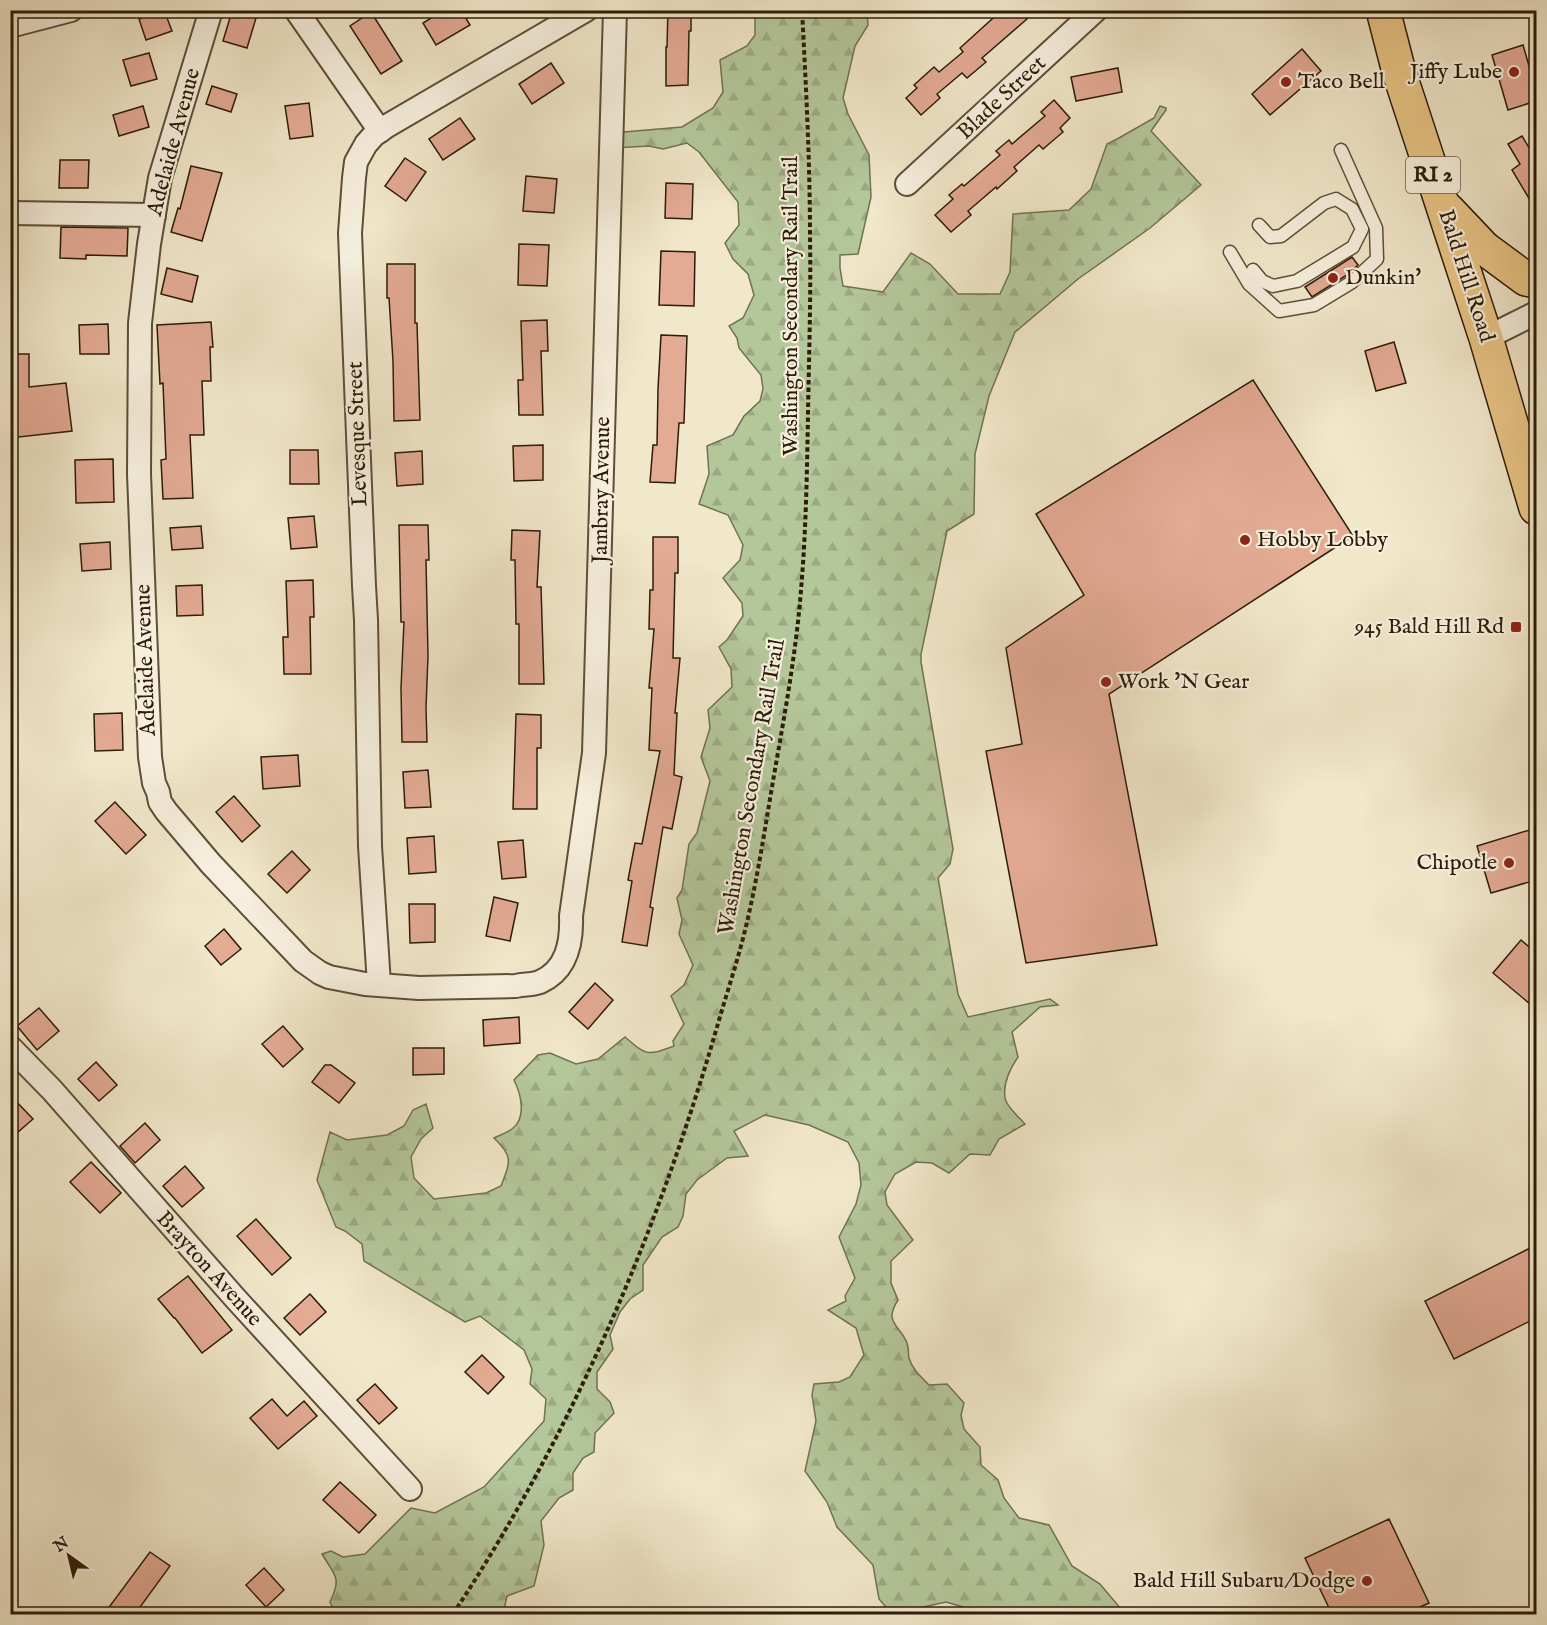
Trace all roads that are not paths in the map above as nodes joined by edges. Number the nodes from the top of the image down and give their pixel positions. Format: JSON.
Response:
{"nodes":[{"id":1,"x":71,"y":10,"type":"edge"},
{"id":2,"x":211,"y":10,"type":"edge"},
{"id":3,"x":296,"y":10,"type":"edge"},
{"id":4,"x":586,"y":10,"type":"edge"},
{"id":5,"x":615,"y":10,"type":"edge"},
{"id":6,"x":1096,"y":10,"type":"edge"},
{"id":7,"x":1383,"y":10,"type":"edge"},
{"id":8,"x":10,"y":26,"type":"edge"},
{"id":9,"x":380,"y":131,"type":"junction"},
{"id":10,"x":1341,"y":150,"type":"dead end"},
{"id":11,"x":908,"y":184,"type":"dead end"},
{"id":12,"x":1442,"y":205,"type":"junction"},
{"id":13,"x":10,"y":213,"type":"edge"},
{"id":14,"x":154,"y":215,"type":"junction"},
{"id":15,"x":1259,"y":225,"type":"dead end"},
{"id":16,"x":1230,"y":252,"type":"dead end"},
{"id":17,"x":1253,"y":270,"type":"dead end"},
{"id":18,"x":1536,"y":281,"type":"edge"},
{"id":19,"x":1536,"y":313,"type":"edge"},
{"id":20,"x":1486,"y":338,"type":"junction"},
{"id":21,"x":1536,"y":508,"type":"edge"},
{"id":22,"x":560,"y":965,"type":"joint"},
{"id":23,"x":379,"y":984,"type":"junction"},
{"id":24,"x":10,"y":1047,"type":"edge"},
{"id":25,"x":410,"y":1489,"type":"dead end"}],
"edges":[{"from":1,"to":8,"type":"street"},
{"from":2,"to":14,"type":"street","name":"Adelaide Avenue"},
{"from":3,"to":9,"type":"street"},
{"from":4,"to":9,"type":"street","name":"Levesque Street"},
{"from":5,"to":22,"type":"street","name":"Jambray Avenue"},
{"from":6,"to":11,"type":"street","name":"Blade Street"},
{"from":7,"to":12,"type":"main road","name":"Bald Hill Road","number":"RI 2"},
{"from":9,"to":23,"type":"street","name":"Levesque Street"},
{"from":10,"to":16,"type":"lane"},
{"from":12,"to":18,"type":"main road"},
{"from":12,"to":20,"type":"main road","name":"Bald Hill Road","number":"RI 2"},
{"from":13,"to":14,"type":"street"},
{"from":14,"to":23,"type":"street","name":"Adelaide Avenue"},
{"from":15,"to":17,"type":"lane"},
{"from":19,"to":20,"type":"street"},
{"from":20,"to":21,"type":"main road","name":"Bald Hill Road","number":"RI 2"},
{"from":22,"to":23,"type":"street","name":"Adelaide Avenue"},
{"from":24,"to":25,"type":"street","name":"Brayton Avenue"}]}
